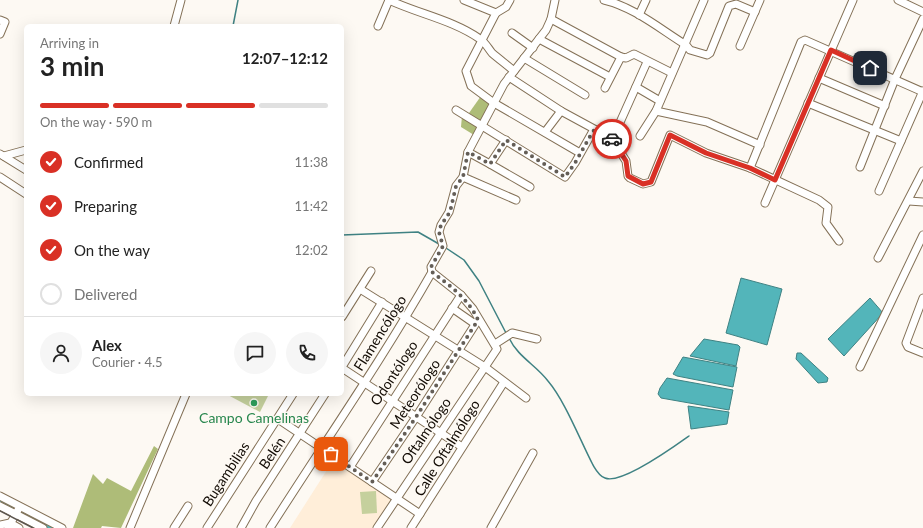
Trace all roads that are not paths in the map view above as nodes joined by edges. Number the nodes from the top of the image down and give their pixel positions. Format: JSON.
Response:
{"nodes":[{"id":1,"x":181,"y":0,"type":"edge"},
{"id":2,"x":389,"y":0,"type":"edge"},
{"id":3,"x":464,"y":0,"type":"edge"},
{"id":4,"x":510,"y":0,"type":"edge"},
{"id":5,"x":556,"y":0,"type":"edge"},
{"id":6,"x":604,"y":0,"type":"edge"},
{"id":7,"x":646,"y":0,"type":"edge"},
{"id":8,"x":704,"y":0,"type":"edge"},
{"id":9,"x":760,"y":0,"type":"edge"},
{"id":10,"x":853,"y":0,"type":"edge"},
{"id":11,"x":898,"y":0,"type":"edge"},
{"id":12,"x":615,"y":1,"type":"edge"},
{"id":13,"x":755,"y":12,"type":"junction"},
{"id":14,"x":923,"y":12,"type":"edge"},
{"id":15,"x":496,"y":13,"type":"junction"},
{"id":16,"x":640,"y":15,"type":"junction"},
{"id":17,"x":552,"y":19,"type":"junction"},
{"id":18,"x":923,"y":19,"type":"edge"},
{"id":19,"x":2,"y":21,"type":"edge"},
{"id":20,"x":175,"y":24,"type":"edge"},
{"id":21,"x":378,"y":26,"type":"dead end"},
{"id":22,"x":512,"y":33,"type":"dead end"},
{"id":23,"x":0,"y":34,"type":"edge"},
{"id":24,"x":539,"y":39,"type":"junction"},
{"id":25,"x":482,"y":40,"type":"junction"},
{"id":26,"x":686,"y":45,"type":"junction"},
{"id":27,"x":740,"y":46,"type":"dead end"},
{"id":28,"x":533,"y":48,"type":"junction"},
{"id":29,"x":831,"y":50,"type":"junction"},
{"id":30,"x":622,"y":57,"type":"junction"},
{"id":31,"x":524,"y":58,"type":"junction"},
{"id":32,"x":647,"y":62,"type":"junction"},
{"id":33,"x":514,"y":71,"type":"junction"},
{"id":34,"x":672,"y":73,"type":"junction"},
{"id":35,"x":509,"y":77,"type":"junction"},
{"id":36,"x":610,"y":77,"type":"junction"},
{"id":37,"x":820,"y":78,"type":"junction"},
{"id":38,"x":895,"y":79,"type":"junction"},
{"id":39,"x":636,"y":86,"type":"junction"},
{"id":40,"x":604,"y":88,"type":"dead end"},
{"id":41,"x":585,"y":95,"type":"dead end"},
{"id":42,"x":922,"y":95,"type":"edge"},
{"id":43,"x":660,"y":102,"type":"junction"},
{"id":44,"x":494,"y":103,"type":"junction"},
{"id":45,"x":808,"y":103,"type":"junction"},
{"id":46,"x":885,"y":106,"type":"junction"},
{"id":47,"x":456,"y":110,"type":"dead end"},
{"id":48,"x":561,"y":111,"type":"junction"},
{"id":49,"x":656,"y":111,"type":"junction"},
{"id":50,"x":482,"y":125,"type":"junction"},
{"id":51,"x":596,"y":130,"type":"junction"},
{"id":52,"x":874,"y":130,"type":"junction"},
{"id":53,"x":545,"y":132,"type":"junction"},
{"id":54,"x":605,"y":132,"type":"junction"},
{"id":55,"x":640,"y":136,"type":"dead end"},
{"id":56,"x":506,"y":140,"type":"junction"},
{"id":57,"x":900,"y":141,"type":"junction"},
{"id":58,"x":760,"y":145,"type":"junction"},
{"id":59,"x":24,"y":150,"type":"edge"},
{"id":60,"x":468,"y":152,"type":"junction"},
{"id":61,"x":580,"y":153,"type":"junction"},
{"id":62,"x":2,"y":155,"type":"edge"},
{"id":63,"x":490,"y":164,"type":"junction"},
{"id":64,"x":860,"y":167,"type":"dead end"},
{"id":65,"x":750,"y":168,"type":"junction"},
{"id":66,"x":24,"y":169,"type":"edge"},
{"id":67,"x":923,"y":171,"type":"edge"},
{"id":68,"x":0,"y":176,"type":"edge"},
{"id":69,"x":463,"y":177,"type":"junction"},
{"id":70,"x":775,"y":180,"type":"junction"},
{"id":71,"x":530,"y":187,"type":"dead end"},
{"id":72,"x":879,"y":191,"type":"dead end"},
{"id":73,"x":24,"y":193,"type":"edge"},
{"id":74,"x":516,"y":200,"type":"dead end"},
{"id":75,"x":909,"y":201,"type":"junction"},
{"id":76,"x":923,"y":202,"type":"edge"},
{"id":77,"x":765,"y":203,"type":"dead end"},
{"id":78,"x":923,"y":235,"type":"edge"},
{"id":79,"x":839,"y":241,"type":"dead end"},
{"id":80,"x":878,"y":258,"type":"dead end"},
{"id":81,"x":371,"y":271,"type":"dead end"},
{"id":82,"x":432,"y":272,"type":"junction"},
{"id":83,"x":360,"y":289,"type":"junction"},
{"id":84,"x":461,"y":294,"type":"junction"},
{"id":85,"x":923,"y":298,"type":"edge"},
{"id":86,"x":382,"y":302,"type":"junction"},
{"id":87,"x":452,"y":308,"type":"junction"},
{"id":88,"x":344,"y":314,"type":"edge"},
{"id":89,"x":406,"y":318,"type":"junction"},
{"id":90,"x":476,"y":322,"type":"junction"},
{"id":91,"x":434,"y":335,"type":"junction"},
{"id":92,"x":537,"y":339,"type":"dead end"},
{"id":93,"x":496,"y":347,"type":"junction"},
{"id":94,"x":458,"y":350,"type":"junction"},
{"id":95,"x":923,"y":353,"type":"edge"},
{"id":96,"x":344,"y":365,"type":"edge"},
{"id":97,"x":485,"y":367,"type":"junction"},
{"id":98,"x":860,"y":367,"type":"dead end"},
{"id":99,"x":344,"y":369,"type":"edge"},
{"id":100,"x":504,"y":382,"type":"junction"},
{"id":101,"x":365,"y":383,"type":"junction"},
{"id":102,"x":185,"y":396,"type":"edge"},
{"id":103,"x":292,"y":396,"type":"edge"},
{"id":104,"x":324,"y":396,"type":"edge"},
{"id":105,"x":526,"y":398,"type":"dead end"},
{"id":106,"x":392,"y":401,"type":"junction"},
{"id":107,"x":416,"y":417,"type":"junction"},
{"id":108,"x":278,"y":419,"type":"junction"},
{"id":109,"x":441,"y":433,"type":"junction"},
{"id":110,"x":301,"y":434,"type":"junction"},
{"id":111,"x":462,"y":447,"type":"junction"},
{"id":112,"x":321,"y":448,"type":"junction"},
{"id":113,"x":533,"y":453,"type":"dead end"},
{"id":114,"x":350,"y":467,"type":"junction"},
{"id":115,"x":372,"y":482,"type":"junction"},
{"id":116,"x":0,"y":496,"type":"edge"},
{"id":117,"x":397,"y":498,"type":"junction"},
{"id":118,"x":0,"y":506,"type":"edge"},
{"id":119,"x":188,"y":506,"type":"dead end"},
{"id":120,"x":18,"y":510,"type":"junction"},
{"id":121,"x":420,"y":514,"type":"junction"},
{"id":122,"x":0,"y":525,"type":"edge"},
{"id":123,"x":9,"y":526,"type":"edge"},
{"id":124,"x":19,"y":528,"type":"edge"},
{"id":125,"x":43,"y":528,"type":"edge"},
{"id":126,"x":62,"y":528,"type":"edge"},
{"id":127,"x":130,"y":528,"type":"edge"},
{"id":128,"x":174,"y":528,"type":"edge"},
{"id":129,"x":207,"y":528,"type":"edge"},
{"id":130,"x":241,"y":528,"type":"edge"},
{"id":131,"x":270,"y":528,"type":"edge"},
{"id":132,"x":377,"y":528,"type":"edge"},
{"id":133,"x":411,"y":528,"type":"edge"},
{"id":134,"x":491,"y":528,"type":"edge"}],
"edges":[{"from":1,"to":20,"type":"street"},
{"from":2,"to":21,"type":"street"},
{"from":2,"to":25,"type":"street"},
{"from":3,"to":15,"type":"street"},
{"from":4,"to":15,"type":"street"},
{"from":5,"to":17,"type":"street"},
{"from":6,"to":12,"type":"street"},
{"from":7,"to":16,"type":"street"},
{"from":8,"to":26,"type":"street"},
{"from":9,"to":13,"type":"street"},
{"from":10,"to":29,"type":"street"},
{"from":11,"to":14,"type":"street"},
{"from":12,"to":16,"type":"street"},
{"from":13,"to":26,"type":"street"},
{"from":13,"to":27,"type":"street"},
{"from":15,"to":25,"type":"street"},
{"from":16,"to":26,"type":"street"},
{"from":17,"to":24,"type":"street","name":"Flamencólogo"},
{"from":17,"to":30,"type":"street"},
{"from":18,"to":38,"type":"street"},
{"from":19,"to":23,"type":"street"},
{"from":22,"to":28,"type":"street"},
{"from":24,"to":28,"type":"street","name":"Flamencólogo"},
{"from":24,"to":36,"type":"street"},
{"from":25,"to":33,"type":"street"},
{"from":25,"to":44,"type":"street"},
{"from":26,"to":34,"type":"street"},
{"from":28,"to":31,"type":"street","name":"Flamencólogo"},
{"from":29,"to":37,"type":"street"},
{"from":29,"to":38,"type":"street"},
{"from":29,"to":58,"type":"street"},
{"from":30,"to":32,"type":"street"},
{"from":30,"to":36,"type":"street"},
{"from":31,"to":33,"type":"street","name":"Flamencólogo"},
{"from":31,"to":41,"type":"street"},
{"from":32,"to":34,"type":"street"},
{"from":32,"to":39,"type":"street"},
{"from":33,"to":35,"type":"street","name":"Flamencólogo"},
{"from":34,"to":43,"type":"street"},
{"from":35,"to":44,"type":"street","name":"Flamencólogo"},
{"from":35,"to":48,"type":"street"},
{"from":36,"to":40,"type":"street"},
{"from":37,"to":45,"type":"street"},
{"from":37,"to":46,"type":"street"},
{"from":38,"to":42,"type":"street"},
{"from":38,"to":46,"type":"street"},
{"from":39,"to":43,"type":"street"},
{"from":39,"to":54,"type":"street"},
{"from":42,"to":57,"type":"street"},
{"from":43,"to":49,"type":"street"},
{"from":44,"to":50,"type":"street","name":"Flamencólogo"},
{"from":44,"to":53,"type":"street"},
{"from":45,"to":52,"type":"street"},
{"from":45,"to":70,"type":"street"},
{"from":46,"to":52,"type":"street"},
{"from":47,"to":50,"type":"street"},
{"from":48,"to":51,"type":"street"},
{"from":48,"to":53,"type":"street"},
{"from":49,"to":55,"type":"street"},
{"from":49,"to":58,"type":"street"},
{"from":50,"to":56,"type":"street"},
{"from":50,"to":60,"type":"street","name":"Flamencólogo"},
{"from":51,"to":54,"type":"street"},
{"from":51,"to":61,"type":"street"},
{"from":52,"to":57,"type":"street"},
{"from":52,"to":64,"type":"street"},
{"from":53,"to":61,"type":"street"},
{"from":54,"to":65,"type":"street"},
{"from":56,"to":61,"type":"street"},
{"from":56,"to":63,"type":"street"},
{"from":57,"to":72,"type":"street"},
{"from":58,"to":65,"type":"street"},
{"from":59,"to":62,"type":"street"},
{"from":60,"to":63,"type":"street"},
{"from":60,"to":69,"type":"street","name":"Flamencólogo"},
{"from":62,"to":66,"type":"street"},
{"from":63,"to":71,"type":"street"},
{"from":65,"to":70,"type":"street"},
{"from":67,"to":75,"type":"street"},
{"from":68,"to":73,"type":"street"},
{"from":69,"to":74,"type":"street"},
{"from":69,"to":82,"type":"street","name":"Flamencólogo"},
{"from":70,"to":77,"type":"street"},
{"from":70,"to":79,"type":"street"},
{"from":75,"to":76,"type":"street"},
{"from":75,"to":80,"type":"street"},
{"from":78,"to":98,"type":"street"},
{"from":81,"to":83,"type":"street"},
{"from":82,"to":84,"type":"street"},
{"from":82,"to":89,"type":"street","name":"Flamencólogo"},
{"from":83,"to":86,"type":"street"},
{"from":83,"to":88,"type":"street"},
{"from":84,"to":87,"type":"street","name":"Odontólogo"},
{"from":84,"to":90,"type":"street"},
{"from":85,"to":95,"type":"street"},
{"from":86,"to":89,"type":"street"},
{"from":86,"to":96,"type":"street"},
{"from":87,"to":90,"type":"street"},
{"from":87,"to":91,"type":"street","name":"Odontólogo"},
{"from":89,"to":91,"type":"street"},
{"from":89,"to":101,"type":"street","name":"Flamencólogo"},
{"from":90,"to":93,"type":"street"},
{"from":90,"to":94,"type":"street","name":"Meteorólogo"},
{"from":91,"to":94,"type":"street"},
{"from":91,"to":106,"type":"street","name":"Odontólogo"},
{"from":92,"to":93,"type":"street"},
{"from":93,"to":97,"type":"street","name":"Oftalmólogo"},
{"from":94,"to":97,"type":"street"},
{"from":94,"to":107,"type":"street","name":"Meteorólogo"},
{"from":97,"to":100,"type":"street"},
{"from":97,"to":109,"type":"street","name":"Oftalmólogo"},
{"from":99,"to":101,"type":"street"},
{"from":100,"to":105,"type":"street"},
{"from":100,"to":111,"type":"street","name":"Calle Oftalmólogo"},
{"from":101,"to":106,"type":"street"},
{"from":101,"to":112,"type":"street","name":"Flamencólogo"},
{"from":102,"to":127,"type":"street"},
{"from":103,"to":108,"type":"street","name":"Bugambilias"},
{"from":104,"to":110,"type":"street","name":"Belén"},
{"from":106,"to":107,"type":"street"},
{"from":106,"to":114,"type":"street","name":"Odontólogo"},
{"from":107,"to":109,"type":"street"},
{"from":107,"to":115,"type":"street","name":"Meteorólogo"},
{"from":108,"to":110,"type":"street"},
{"from":108,"to":129,"type":"street","name":"Bugambilias"},
{"from":109,"to":111,"type":"street"},
{"from":109,"to":117,"type":"street","name":"Oftalmólogo"},
{"from":110,"to":112,"type":"street"},
{"from":110,"to":130,"type":"street","name":"Belén"},
{"from":111,"to":121,"type":"street","name":"Calle Oftalmólogo"},
{"from":112,"to":114,"type":"street"},
{"from":112,"to":131,"type":"street","name":"Flamencólogo"},
{"from":113,"to":134,"type":"street"},
{"from":114,"to":115,"type":"street"},
{"from":115,"to":117,"type":"street"},
{"from":116,"to":120,"type":"street"},
{"from":117,"to":121,"type":"street"},
{"from":117,"to":132,"type":"street","name":"Oftalmólogo"},
{"from":118,"to":120,"type":"street"},
{"from":119,"to":128,"type":"street"},
{"from":120,"to":123,"type":"street"},
{"from":120,"to":125,"type":"street"},
{"from":120,"to":126,"type":"street"},
{"from":121,"to":133,"type":"street","name":"Calle Oftalmólogo"},
{"from":122,"to":123,"type":"street"},
{"from":123,"to":124,"type":"street"}]}
